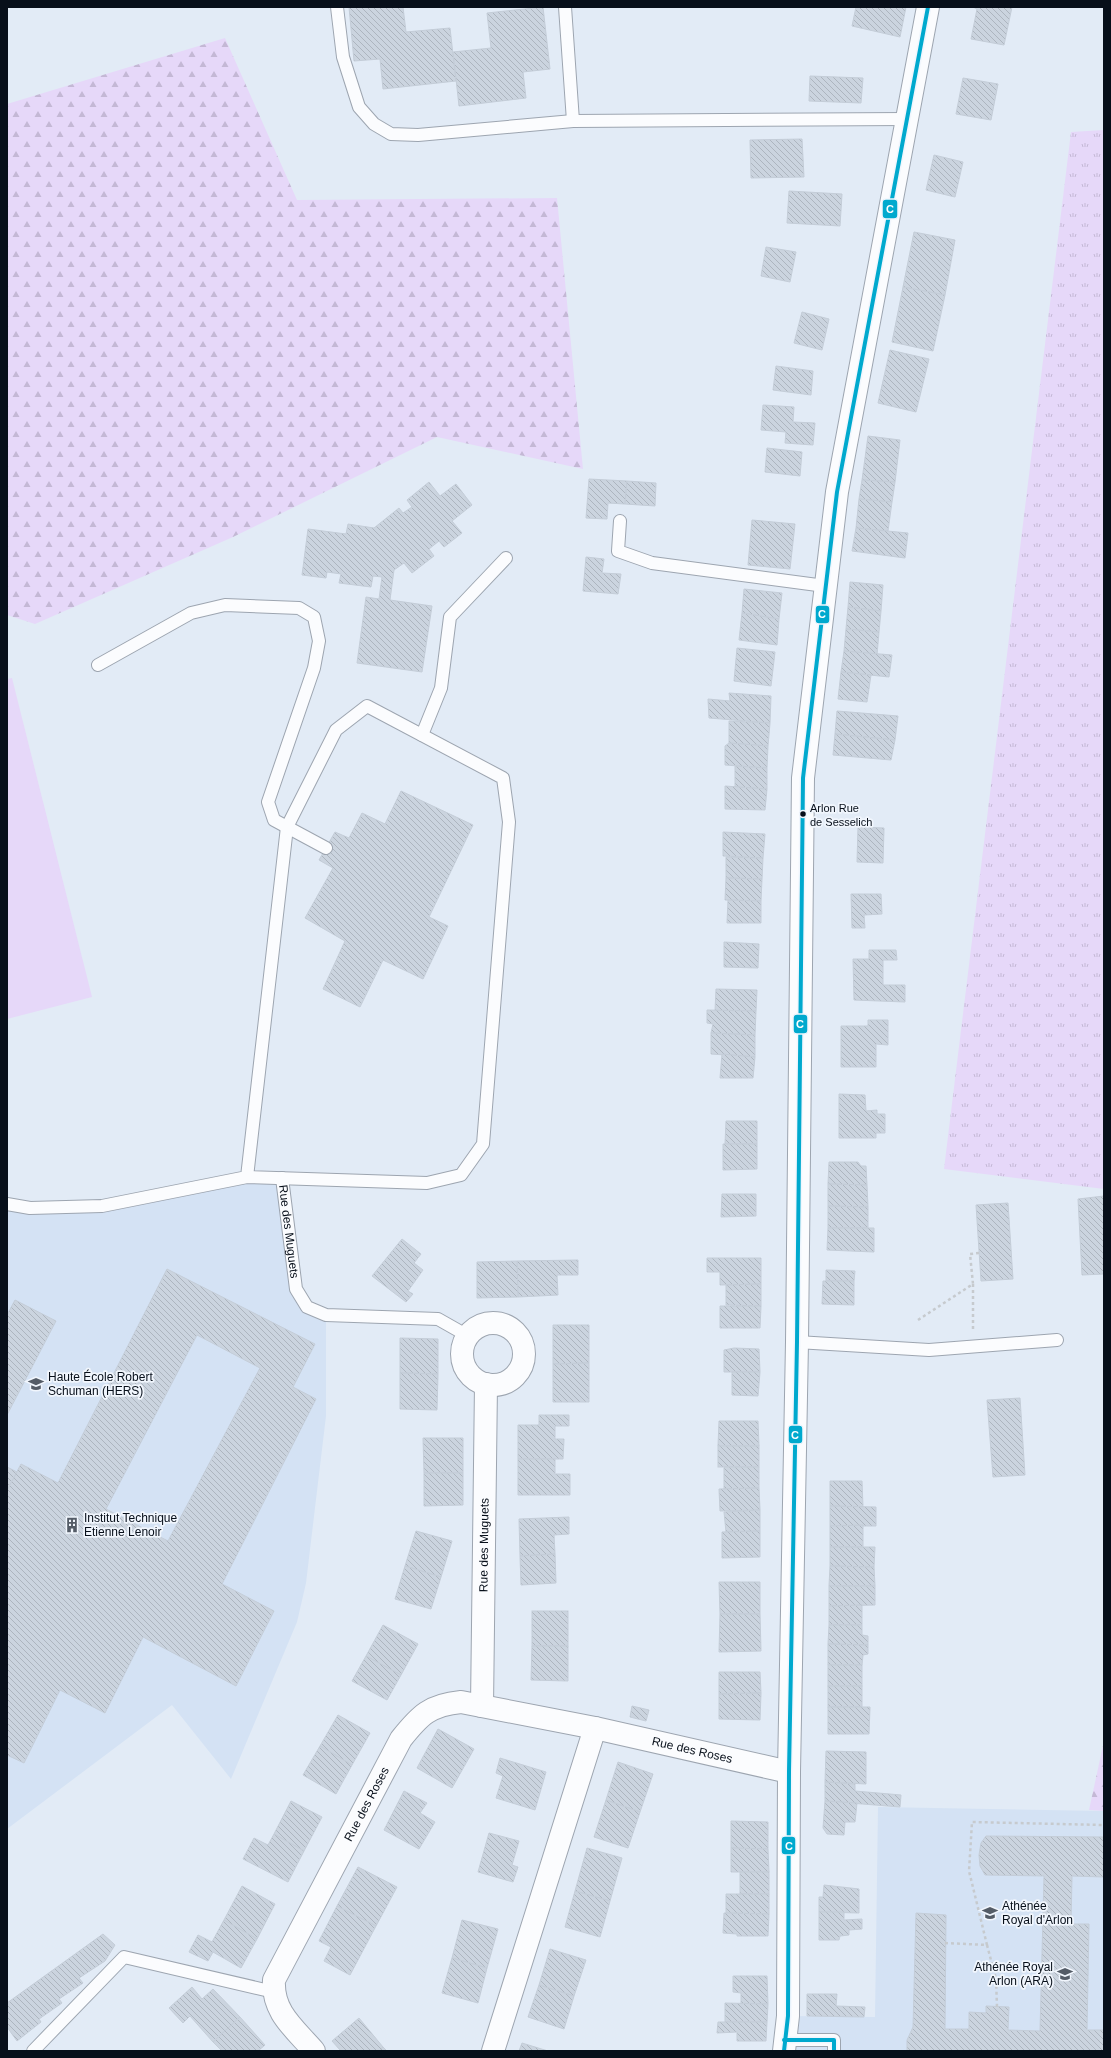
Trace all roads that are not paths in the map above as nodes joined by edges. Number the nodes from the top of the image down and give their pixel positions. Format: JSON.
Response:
{"nodes":[{"id":1,"x":337,"y":7,"type":"edge"},
{"id":2,"x":565,"y":7,"type":"edge"},
{"id":3,"x":928,"y":7,"type":"edge"},
{"id":4,"x":908,"y":119,"type":"junction"},
{"id":5,"x":573,"y":121,"type":"junction"},
{"id":6,"x":620,"y":521,"type":"dead end"},
{"id":7,"x":506,"y":558,"type":"dead end"},
{"id":8,"x":825,"y":586,"type":"junction"},
{"id":9,"x":98,"y":665,"type":"dead end"},
{"id":10,"x":422,"y":735,"type":"junction"},
{"id":11,"x":287,"y":827,"type":"junction"},
{"id":12,"x":326,"y":848,"type":"dead end"},
{"id":13,"x":247,"y":1177,"type":"junction"},
{"id":14,"x":282,"y":1178,"type":"junction"},
{"id":15,"x":7,"y":1204,"type":"edge"},
{"id":16,"x":468,"y":1336,"type":"junction"},
{"id":17,"x":1057,"y":1340,"type":"dead end"},
{"id":18,"x":797,"y":1342,"type":"junction"},
{"id":19,"x":486,"y":1384,"type":"junction"},
{"id":20,"x":482,"y":1706,"type":"junction"},
{"id":21,"x":595,"y":1728,"type":"junction"},
{"id":22,"x":789,"y":1772,"type":"junction"},
{"id":23,"x":274,"y":1992,"type":"junction"},
{"id":24,"x":784,"y":2046,"type":"edge"},
{"id":25,"x":33,"y":2051,"type":"edge"},
{"id":26,"x":314,"y":2051,"type":"edge"},
{"id":27,"x":493,"y":2051,"type":"edge"},
{"id":28,"x":834,"y":2051,"type":"edge"}],
"edges":[{"from":1,"to":5,"type":"lane"},
{"from":2,"to":5,"type":"lane"},
{"from":3,"to":4,"type":"street"},
{"from":4,"to":5,"type":"lane"},
{"from":4,"to":8,"type":"street"},
{"from":6,"to":8,"type":"lane"},
{"from":7,"to":10,"type":"lane"},
{"from":8,"to":18,"type":"street"},
{"from":9,"to":11,"type":"lane"},
{"from":10,"to":11,"type":"lane"},
{"from":10,"to":14,"type":"lane"},
{"from":11,"to":12,"type":"lane"},
{"from":11,"to":13,"type":"lane"},
{"from":13,"to":14,"type":"lane"},
{"from":13,"to":15,"type":"lane"},
{"from":14,"to":16,"type":"lane","name":"Rue des Muguets"},
{"from":16,"to":19,"type":"street"},
{"from":16,"to":19,"type":"street"},
{"from":17,"to":18,"type":"lane"},
{"from":18,"to":22,"type":"street"},
{"from":19,"to":20,"type":"street","name":"Rue des Muguets"},
{"from":20,"to":21,"type":"street","name":"Rue des Roses"},
{"from":20,"to":23,"type":"street","name":"Rue des Roses"},
{"from":21,"to":22,"type":"street","name":"Rue des Roses"},
{"from":21,"to":27,"type":"street"},
{"from":22,"to":24,"type":"street"},
{"from":23,"to":25,"type":"lane"},
{"from":23,"to":26,"type":"street","name":"Rue des Roses"},
{"from":24,"to":28,"type":"lane"}]}
